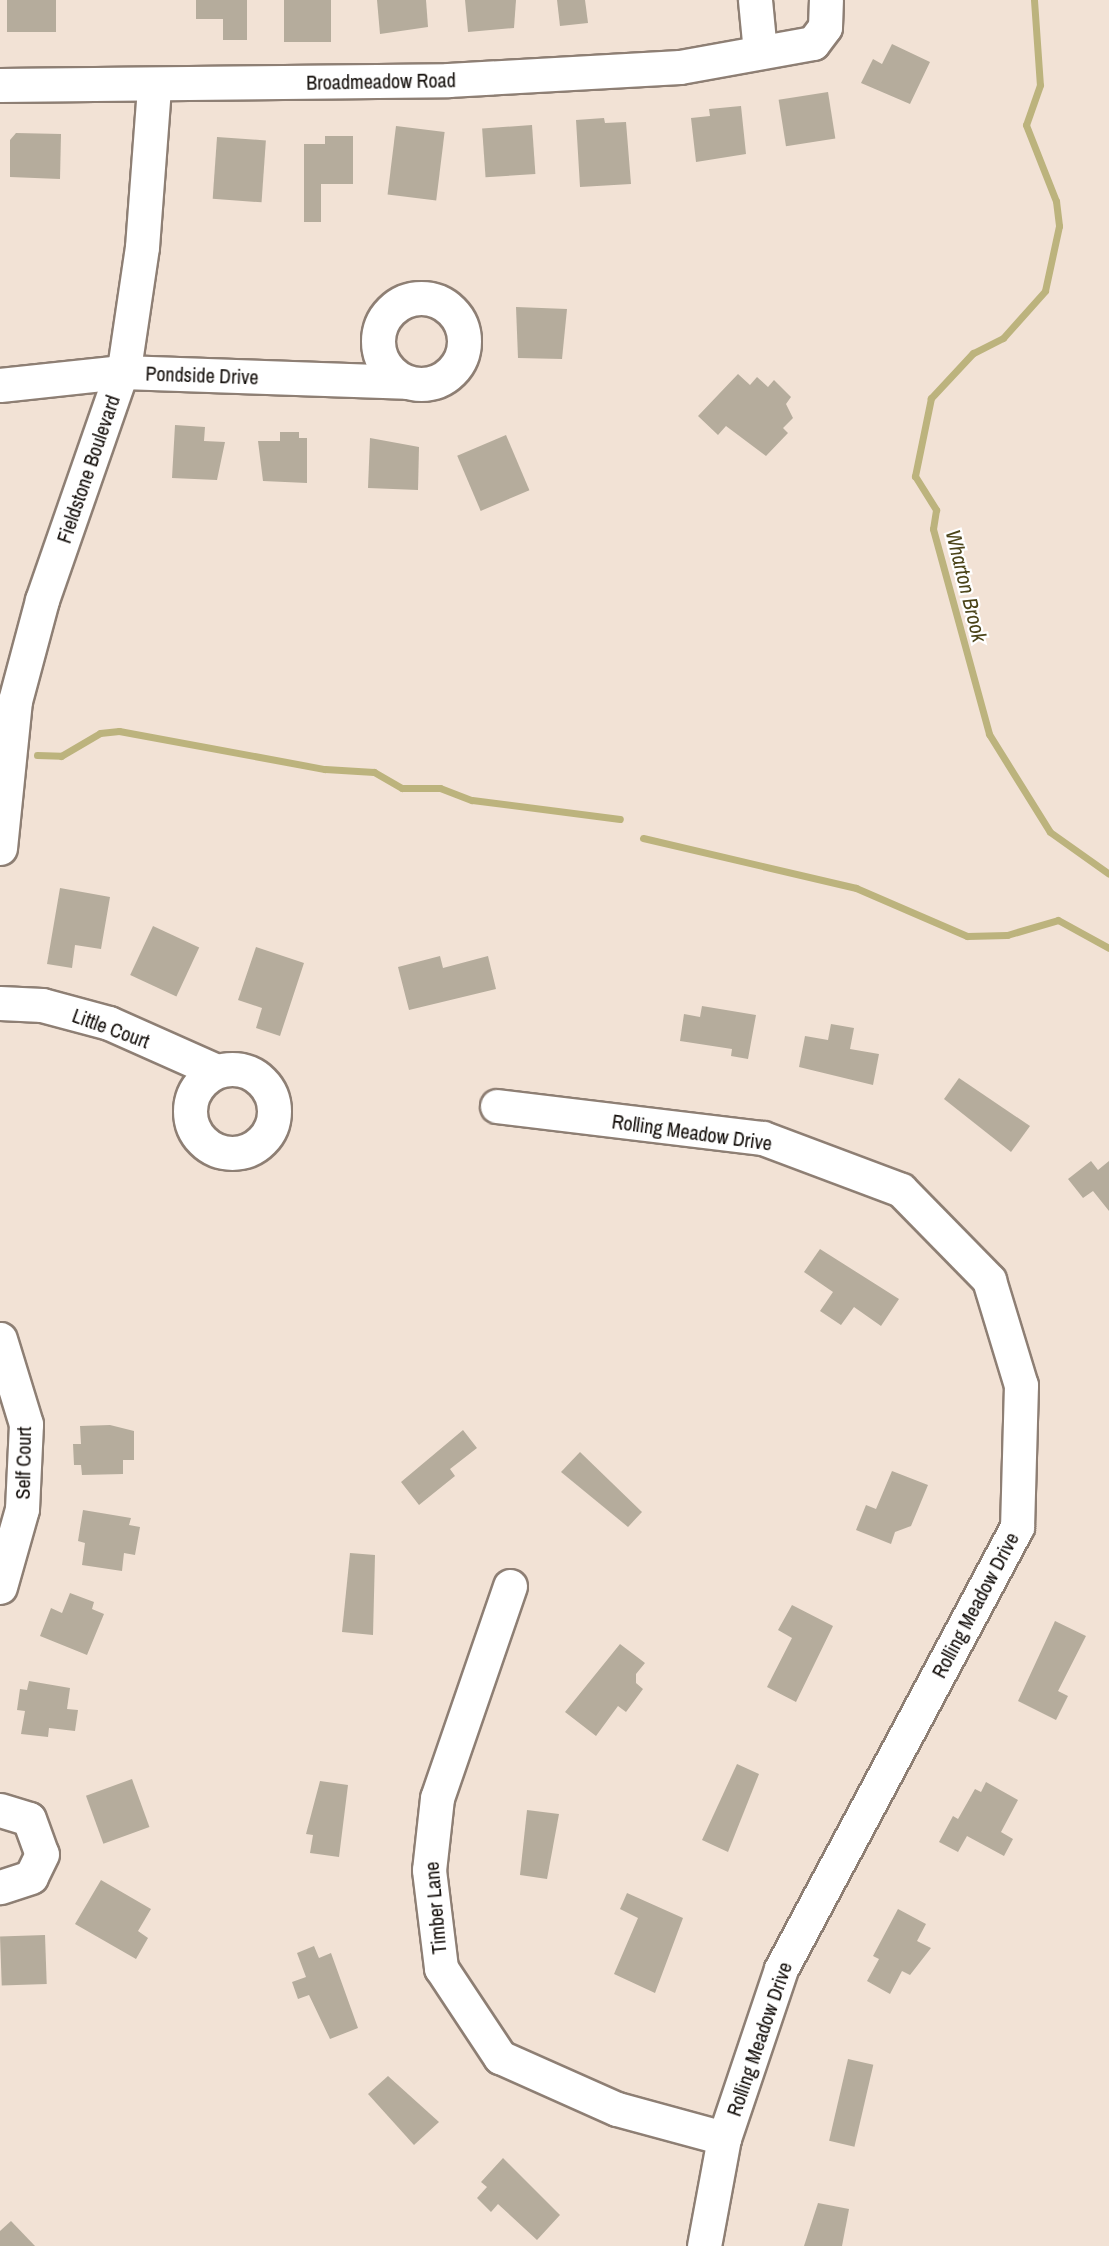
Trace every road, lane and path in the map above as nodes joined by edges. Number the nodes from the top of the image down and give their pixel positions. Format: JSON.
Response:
{"nodes":[{"id":1,"x":755,"y":0,"type":"edge"},
{"id":2,"x":826,"y":0,"type":"edge"},
{"id":3,"x":760,"y":52,"type":"junction"},
{"id":4,"x":0,"y":85,"type":"edge"},
{"id":5,"x":154,"y":86,"type":"junction"},
{"id":6,"x":122,"y":372,"type":"junction"},
{"id":7,"x":405,"y":382,"type":"dead end"},
{"id":8,"x":0,"y":385,"type":"edge"},
{"id":9,"x":0,"y":848,"type":"edge"},
{"id":10,"x":0,"y":1003,"type":"edge"},
{"id":11,"x":217,"y":1071,"type":"dead end"},
{"id":12,"x":497,"y":1106,"type":"dead end"},
{"id":13,"x":0,"y":1339,"type":"edge"},
{"id":14,"x":510,"y":1586,"type":"dead end"},
{"id":15,"x":0,"y":1587,"type":"edge"},
{"id":16,"x":0,"y":1810,"type":"edge"},
{"id":17,"x":0,"y":1887,"type":"edge"},
{"id":18,"x":724,"y":2138,"type":"junction"},
{"id":19,"x":705,"y":2246,"type":"edge"}],
"edges":[{"from":1,"to":3,"type":"street"},
{"from":2,"to":3,"type":"street","name":"Broadmeadow Road"},
{"from":3,"to":5,"type":"street","name":"Broadmeadow Road"},
{"from":4,"to":5,"type":"street","name":"Broadmeadow Road"},
{"from":5,"to":6,"type":"street","name":"Fieldstone Boulevard"},
{"from":6,"to":7,"type":"street","name":"Pondside Drive"},
{"from":6,"to":8,"type":"street","name":"Pondside Drive"},
{"from":6,"to":9,"type":"street","name":"Fieldstone Boulevard"},
{"from":10,"to":11,"type":"street","name":"Little Court"},
{"from":12,"to":18,"type":"street","name":"Rolling Meadow Drive"},
{"from":13,"to":15,"type":"street","name":"Self Court"},
{"from":14,"to":18,"type":"street","name":"Timber Lane"},
{"from":16,"to":17,"type":"street"},
{"from":18,"to":19,"type":"street","name":"Rolling Meadow Drive"}]}
